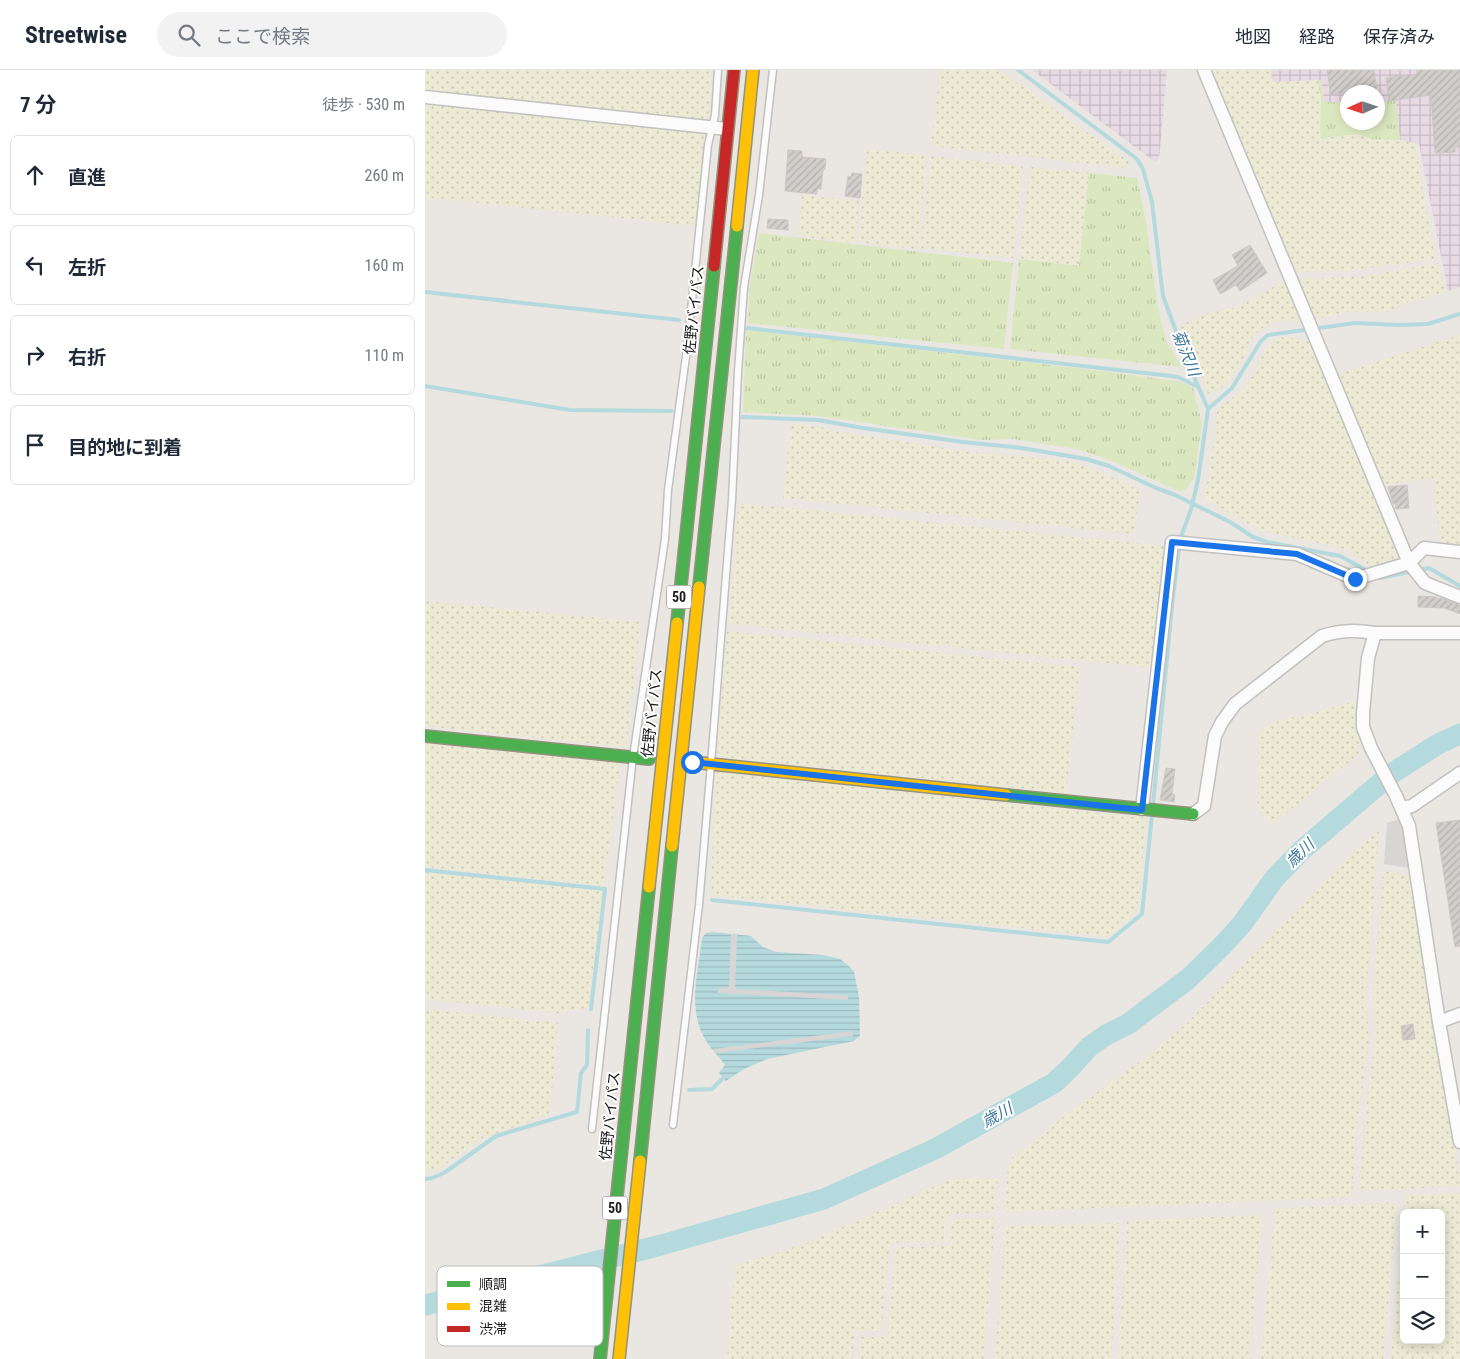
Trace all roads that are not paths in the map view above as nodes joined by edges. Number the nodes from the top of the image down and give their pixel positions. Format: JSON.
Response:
{"nodes":[{"id":1,"x":718,"y":70,"type":"edge"},
{"id":2,"x":734,"y":70,"type":"edge"},
{"id":3,"x":753,"y":70,"type":"edge"},
{"id":4,"x":773,"y":70,"type":"edge"},
{"id":5,"x":1204,"y":70,"type":"edge"},
{"id":6,"x":425,"y":97,"type":"edge"},
{"id":7,"x":713,"y":128,"type":"junction"},
{"id":8,"x":727,"y":129,"type":"junction"},
{"id":9,"x":745,"y":193,"type":"junction"},
{"id":10,"x":759,"y":195,"type":"junction"},
{"id":11,"x":1460,"y":552,"type":"edge"},
{"id":12,"x":1413,"y":568,"type":"junction"},
{"id":13,"x":1460,"y":597,"type":"edge"},
{"id":14,"x":1375,"y":633,"type":"junction"},
{"id":15,"x":1460,"y":633,"type":"edge"},
{"id":16,"x":425,"y":736,"type":"edge"},
{"id":17,"x":633,"y":757,"type":"junction"},
{"id":18,"x":649,"y":759,"type":"dead end"},
{"id":19,"x":692,"y":762,"type":"dead end"},
{"id":20,"x":711,"y":764,"type":"junction"},
{"id":21,"x":1460,"y":773,"type":"edge"},
{"id":22,"x":1401,"y":808,"type":"junction"},
{"id":23,"x":1142,"y":810,"type":"junction"},
{"id":24,"x":1193,"y":814,"type":"joint"},
{"id":25,"x":1460,"y":1014,"type":"edge"},
{"id":26,"x":1439,"y":1022,"type":"junction"},
{"id":27,"x":673,"y":1125,"type":"dead end"},
{"id":28,"x":592,"y":1129,"type":"dead end"},
{"id":29,"x":1460,"y":1142,"type":"edge"},
{"id":30,"x":603,"y":1326,"type":"edge"},
{"id":31,"x":601,"y":1346,"type":"edge"},
{"id":32,"x":600,"y":1359,"type":"edge"},
{"id":33,"x":619,"y":1359,"type":"edge"}],
"edges":[{"from":1,"to":7,"type":"lane"},
{"from":2,"to":8,"type":"main road","name":"佐野バイパス","number":"50"},
{"from":3,"to":9,"type":"main road","number":"50"},
{"from":4,"to":10,"type":"lane"},
{"from":5,"to":12,"type":"street"},
{"from":6,"to":7,"type":"street"},
{"from":7,"to":8,"type":"street"},
{"from":7,"to":17,"type":"lane"},
{"from":8,"to":30,"type":"main road","name":"佐野バイパス","number":"50"},
{"from":9,"to":10,"type":"lane"},
{"from":9,"to":33,"type":"main road","number":"50"},
{"from":10,"to":20,"type":"lane"},
{"from":11,"to":12,"type":"street"},
{"from":12,"to":13,"type":"street"},
{"from":12,"to":23,"type":"street"},
{"from":14,"to":15,"type":"street"},
{"from":14,"to":22,"type":"street"},
{"from":14,"to":24,"type":"street"},
{"from":16,"to":17,"type":"main road"},
{"from":17,"to":18,"type":"main road"},
{"from":17,"to":28,"type":"lane"},
{"from":19,"to":20,"type":"main road"},
{"from":20,"to":23,"type":"main road"},
{"from":20,"to":27,"type":"lane"},
{"from":21,"to":22,"type":"street"},
{"from":22,"to":26,"type":"street"},
{"from":23,"to":24,"type":"main road"},
{"from":25,"to":26,"type":"street"},
{"from":26,"to":29,"type":"street"},
{"from":31,"to":32,"type":"main road","name":"佐野バイパス","number":"50"}]}
